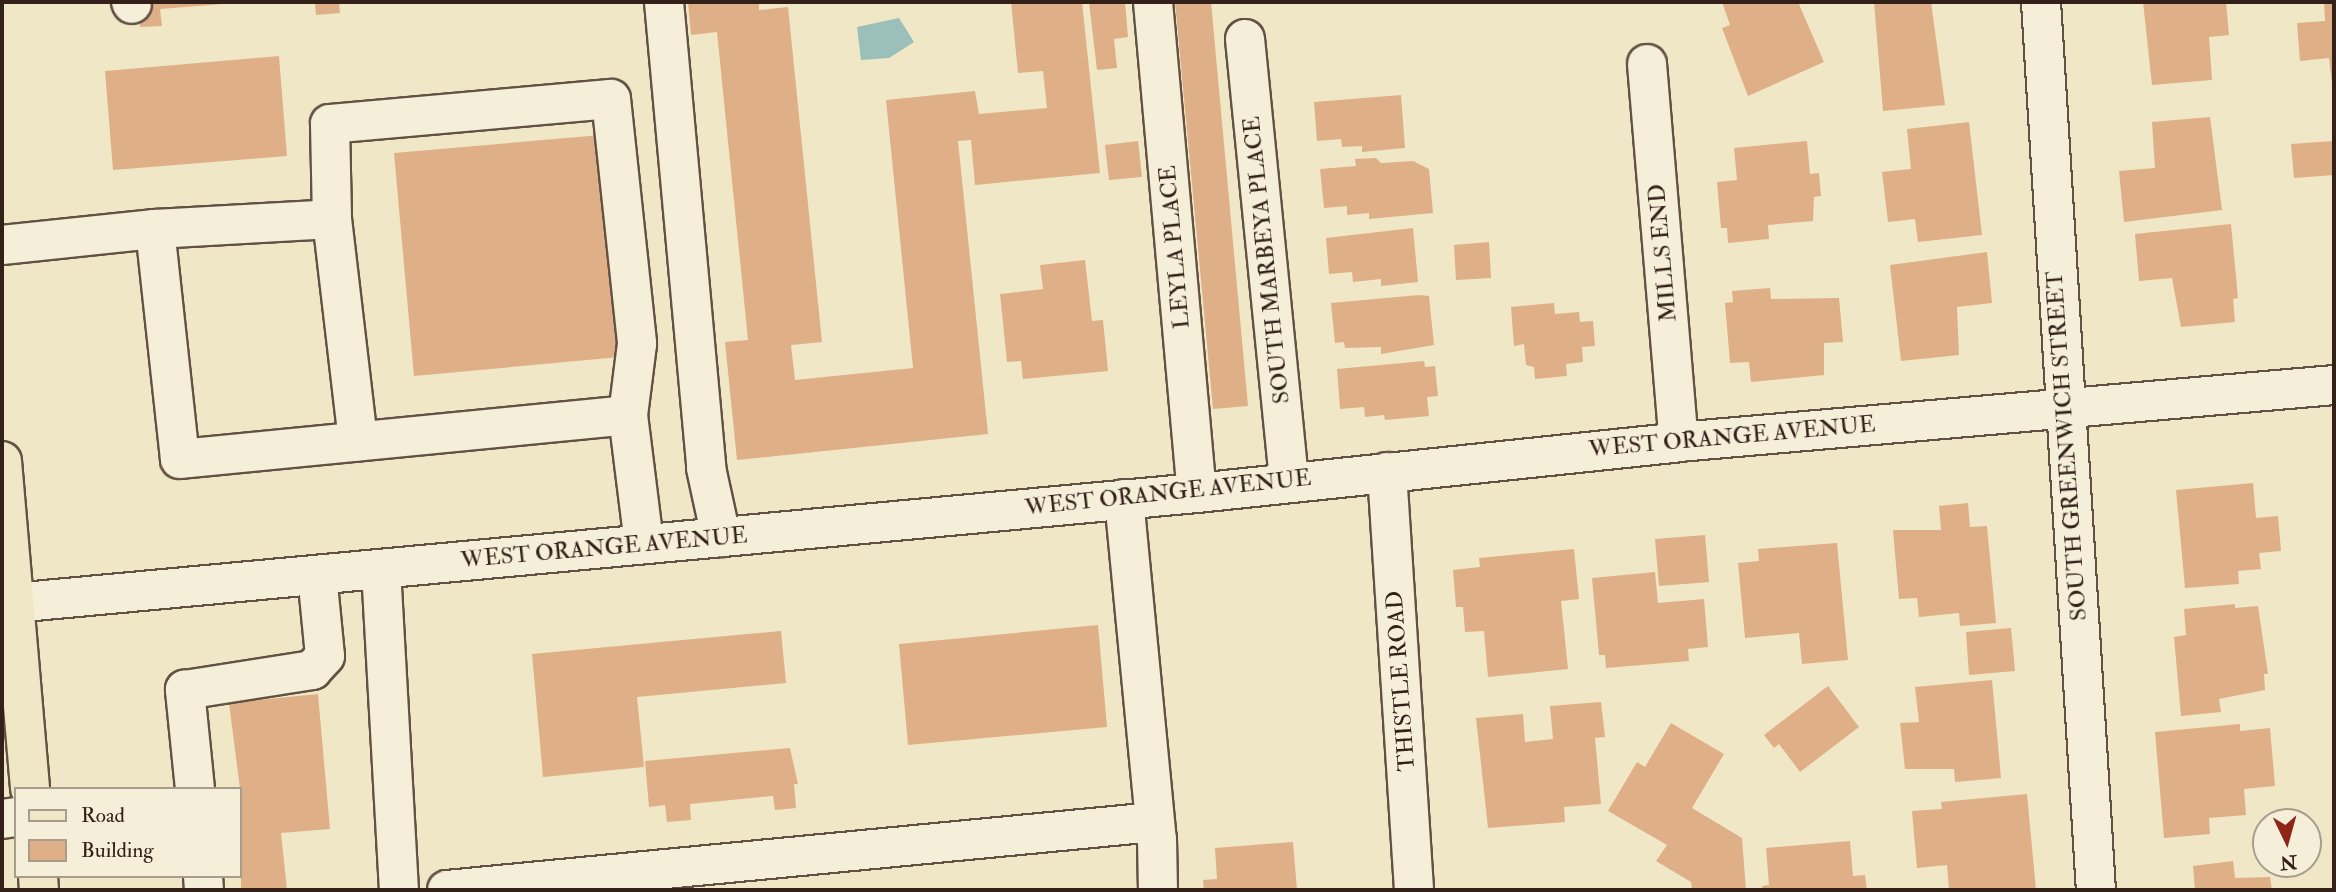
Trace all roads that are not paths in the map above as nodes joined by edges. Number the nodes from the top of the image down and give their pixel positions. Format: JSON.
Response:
{"nodes":[{"id":1,"x":664,"y":2,"type":"edge"},
{"id":2,"x":1153,"y":2,"type":"edge"},
{"id":3,"x":2040,"y":2,"type":"edge"},
{"id":4,"x":1245,"y":39,"type":"dead end"},
{"id":5,"x":1647,"y":64,"type":"dead end"},
{"id":6,"x":332,"y":219,"type":"junction"},
{"id":7,"x":155,"y":229,"type":"junction"},
{"id":8,"x":2,"y":245,"type":"edge"},
{"id":9,"x":2334,"y":385,"type":"edge"},
{"id":10,"x":2064,"y":407,"type":"junction"},
{"id":11,"x":628,"y":415,"type":"junction"},
{"id":12,"x":358,"y":441,"type":"junction"},
{"id":13,"x":1679,"y":442,"type":"junction"},
{"id":14,"x":2,"y":461,"type":"edge"},
{"id":15,"x":1387,"y":472,"type":"junction"},
{"id":16,"x":1289,"y":480,"type":"junction"},
{"id":17,"x":1197,"y":493,"type":"junction"},
{"id":18,"x":1124,"y":499,"type":"junction"},
{"id":19,"x":721,"y":537,"type":"junction"},
{"id":20,"x":644,"y":544,"type":"junction"},
{"id":21,"x":381,"y":569,"type":"junction"},
{"id":22,"x":317,"y":575,"type":"junction"},
{"id":23,"x":8,"y":604,"type":"edge"},
{"id":24,"x":30,"y":787,"type":"edge"},
{"id":25,"x":195,"y":787,"type":"edge"},
{"id":26,"x":1156,"y":822,"type":"junction"},
{"id":27,"x":399,"y":890,"type":"edge"},
{"id":28,"x":447,"y":890,"type":"edge"},
{"id":29,"x":1158,"y":890,"type":"edge"},
{"id":30,"x":1414,"y":890,"type":"edge"},
{"id":31,"x":2096,"y":890,"type":"edge"}],
"edges":[{"from":1,"to":19,"type":"street"},
{"from":2,"to":17,"type":"street","name":"LEYLA PLACE"},
{"from":3,"to":10,"type":"street","name":"SOUTH GREENWICH STREET"},
{"from":4,"to":16,"type":"street","name":"SOUTH MARBEYA PLACE"},
{"from":5,"to":13,"type":"street","name":"MILLS END"},
{"from":6,"to":7,"type":"street"},
{"from":6,"to":11,"type":"street"},
{"from":6,"to":12,"type":"street"},
{"from":7,"to":8,"type":"street"},
{"from":7,"to":12,"type":"street"},
{"from":9,"to":10,"type":"street","name":"WEST ORANGE AVENUE"},
{"from":10,"to":13,"type":"street","name":"WEST ORANGE AVENUE"},
{"from":10,"to":31,"type":"street","name":"SOUTH GREENWICH STREET"},
{"from":11,"to":12,"type":"street"},
{"from":11,"to":20,"type":"street"},
{"from":13,"to":15,"type":"street","name":"WEST ORANGE AVENUE"},
{"from":14,"to":23,"type":"main road"},
{"from":15,"to":16,"type":"street","name":"WEST ORANGE AVENUE"},
{"from":15,"to":30,"type":"street","name":"THISTLE ROAD"},
{"from":16,"to":17,"type":"street","name":"WEST ORANGE AVENUE"},
{"from":17,"to":18,"type":"street","name":"WEST ORANGE AVENUE"},
{"from":18,"to":19,"type":"street","name":"WEST ORANGE AVENUE"},
{"from":18,"to":26,"type":"street"},
{"from":19,"to":20,"type":"street","name":"WEST ORANGE AVENUE"},
{"from":20,"to":21,"type":"street","name":"WEST ORANGE AVENUE"},
{"from":21,"to":22,"type":"street","name":"WEST ORANGE AVENUE"},
{"from":21,"to":27,"type":"street"},
{"from":22,"to":23,"type":"street","name":"WEST ORANGE AVENUE"},
{"from":22,"to":25,"type":"street"},
{"from":23,"to":24,"type":"main road"},
{"from":26,"to":28,"type":"street"},
{"from":26,"to":29,"type":"street"}]}
